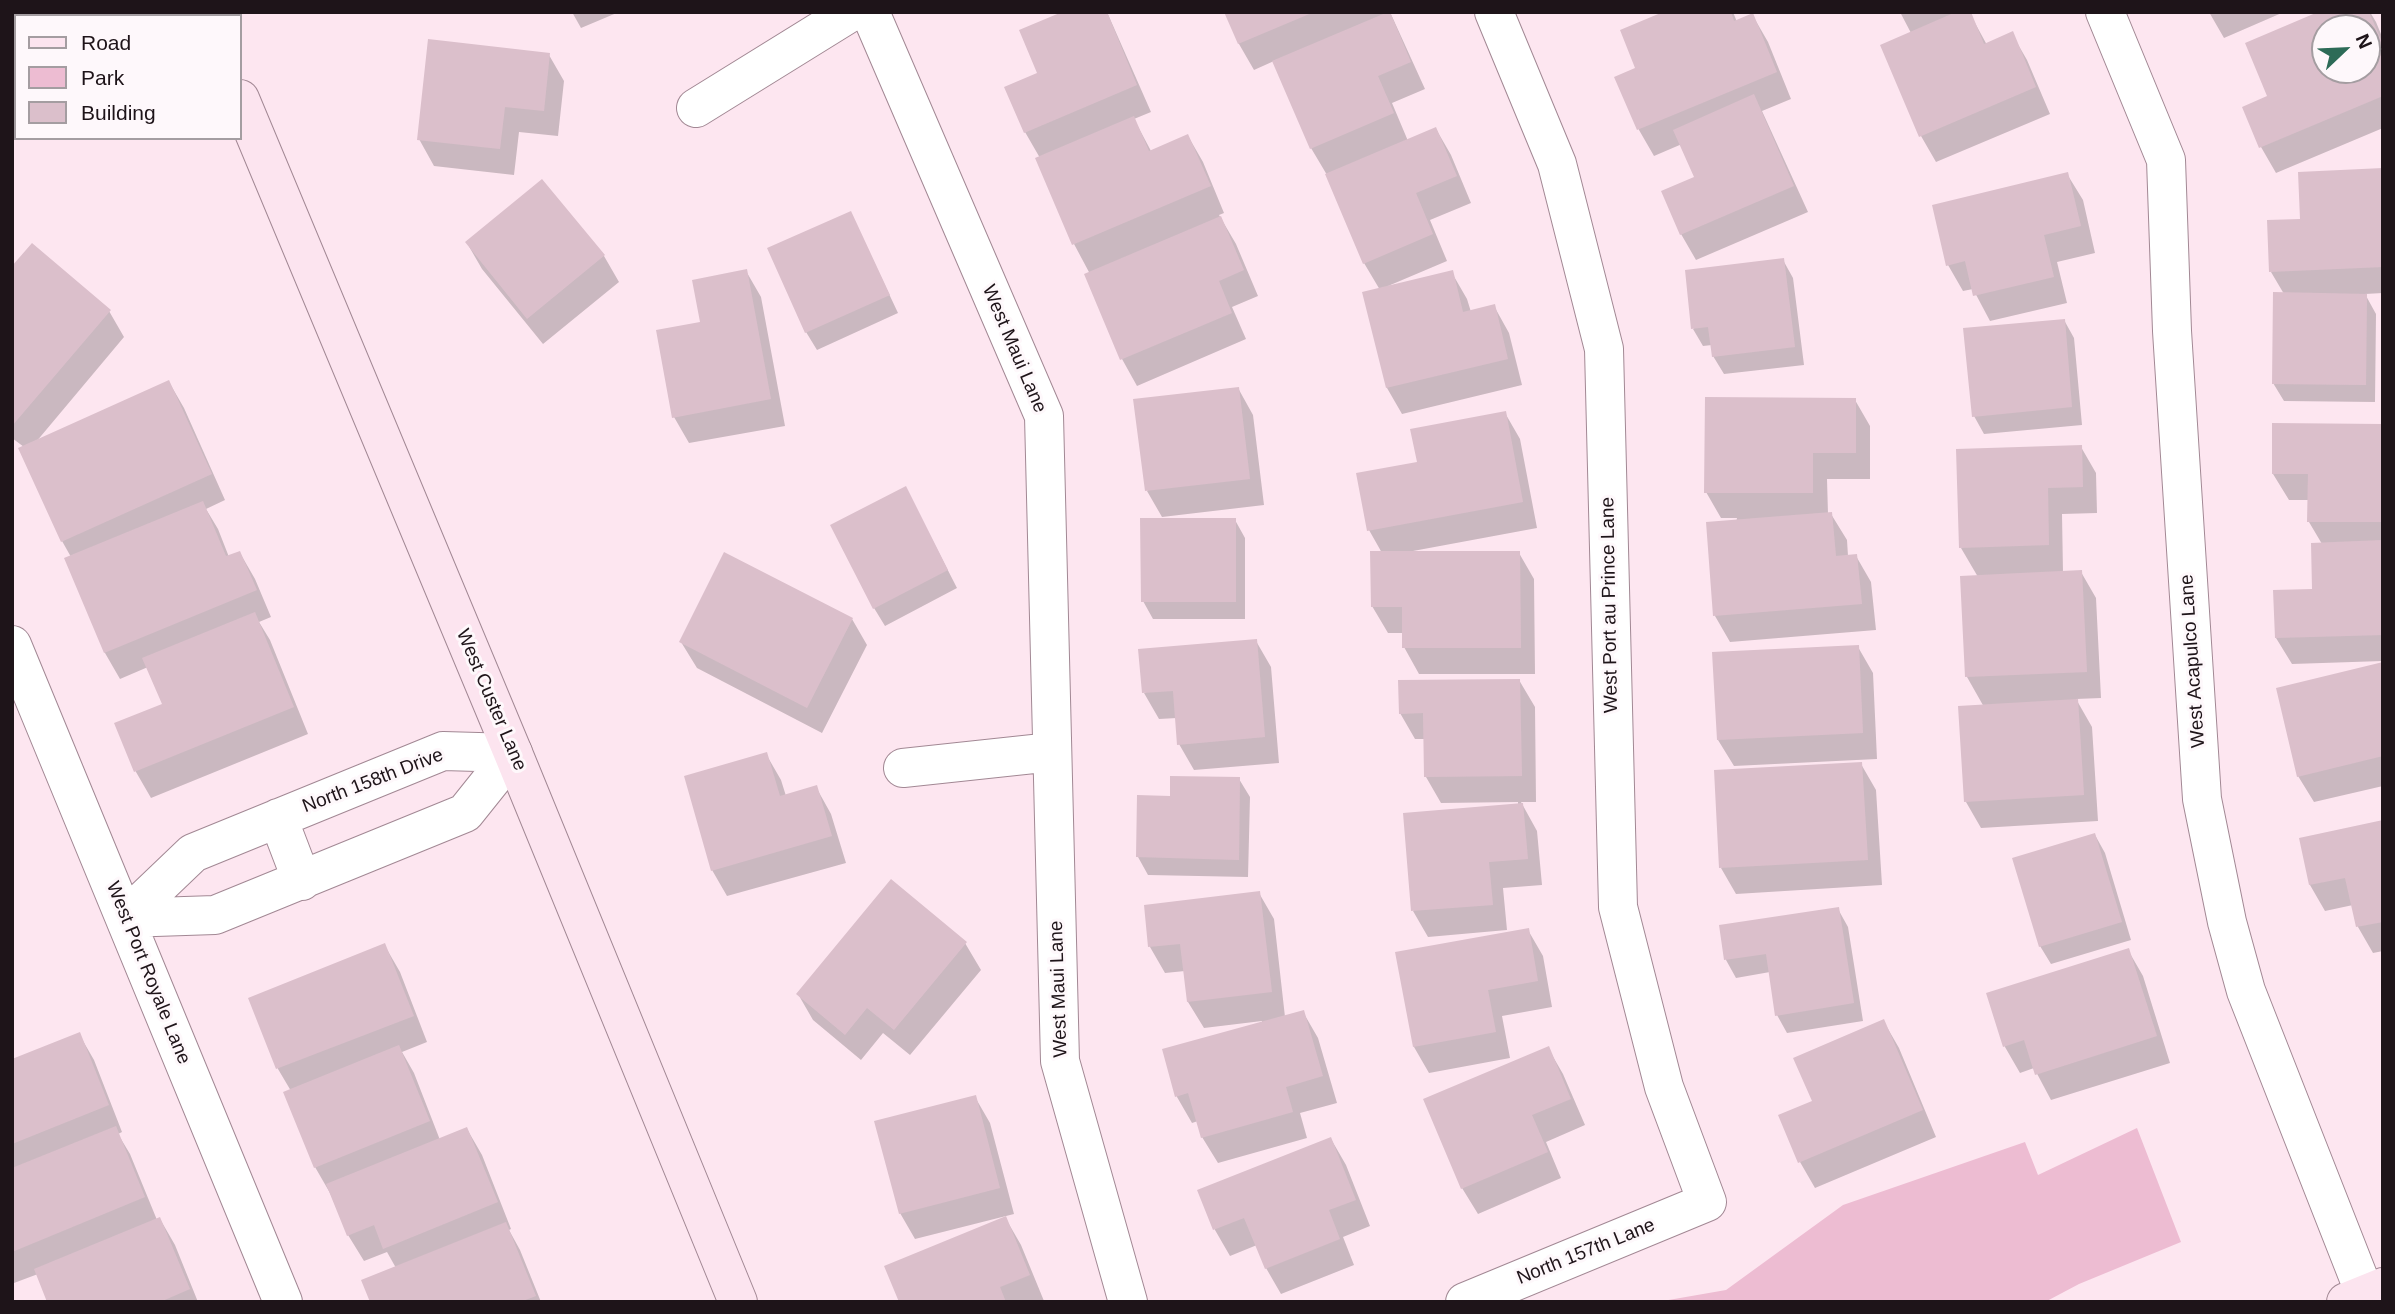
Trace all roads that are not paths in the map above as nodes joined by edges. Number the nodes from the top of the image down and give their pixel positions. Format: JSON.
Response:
{"nodes":[{"id":1,"x":850,"y":12,"type":"edge"},
{"id":2,"x":870,"y":12,"type":"edge"},
{"id":3,"x":1494,"y":12,"type":"edge"},
{"id":4,"x":2105,"y":12,"type":"edge"},
{"id":5,"x":242,"y":104,"type":"edge"},
{"id":6,"x":696,"y":108,"type":"dead end"},
{"id":7,"x":12,"y":645,"type":"edge"},
{"id":8,"x":1052,"y":752,"type":"junction"},
{"id":9,"x":513,"y":753,"type":"junction"},
{"id":10,"x":903,"y":768,"type":"dead end"},
{"id":11,"x":278,"y":818,"type":"junction"},
{"id":12,"x":302,"y":881,"type":"junction"},
{"id":13,"x":125,"y":918,"type":"junction"},
{"id":14,"x":1707,"y":1202,"type":"joint"},
{"id":15,"x":2365,"y":1294,"type":"edge"},
{"id":16,"x":283,"y":1302,"type":"edge"},
{"id":17,"x":738,"y":1302,"type":"edge"},
{"id":18,"x":1128,"y":1302,"type":"edge"},
{"id":19,"x":1465,"y":1302,"type":"edge"}],
"edges":[{"from":1,"to":6,"type":"street"},
{"from":2,"to":8,"type":"street","name":"West Maui Lane"},
{"from":3,"to":14,"type":"street","name":"West Port au Prince Lane"},
{"from":4,"to":15,"type":"street","name":"West Acapulco Lane"},
{"from":5,"to":9,"type":"street","name":"West Custer Lane"},
{"from":7,"to":13,"type":"street","name":"West Port Royale Lane"},
{"from":8,"to":10,"type":"street"},
{"from":8,"to":18,"type":"street","name":"West Maui Lane"},
{"from":9,"to":11,"type":"street","name":"North 158th Drive"},
{"from":9,"to":12,"type":"street"},
{"from":9,"to":17,"type":"street","name":"West Custer Lane"},
{"from":11,"to":12,"type":"street"},
{"from":11,"to":13,"type":"street","name":"North 158th Drive"},
{"from":12,"to":13,"type":"street"},
{"from":13,"to":16,"type":"street","name":"West Port Royale Lane"},
{"from":14,"to":19,"type":"street","name":"North 157th Lane"}]}
